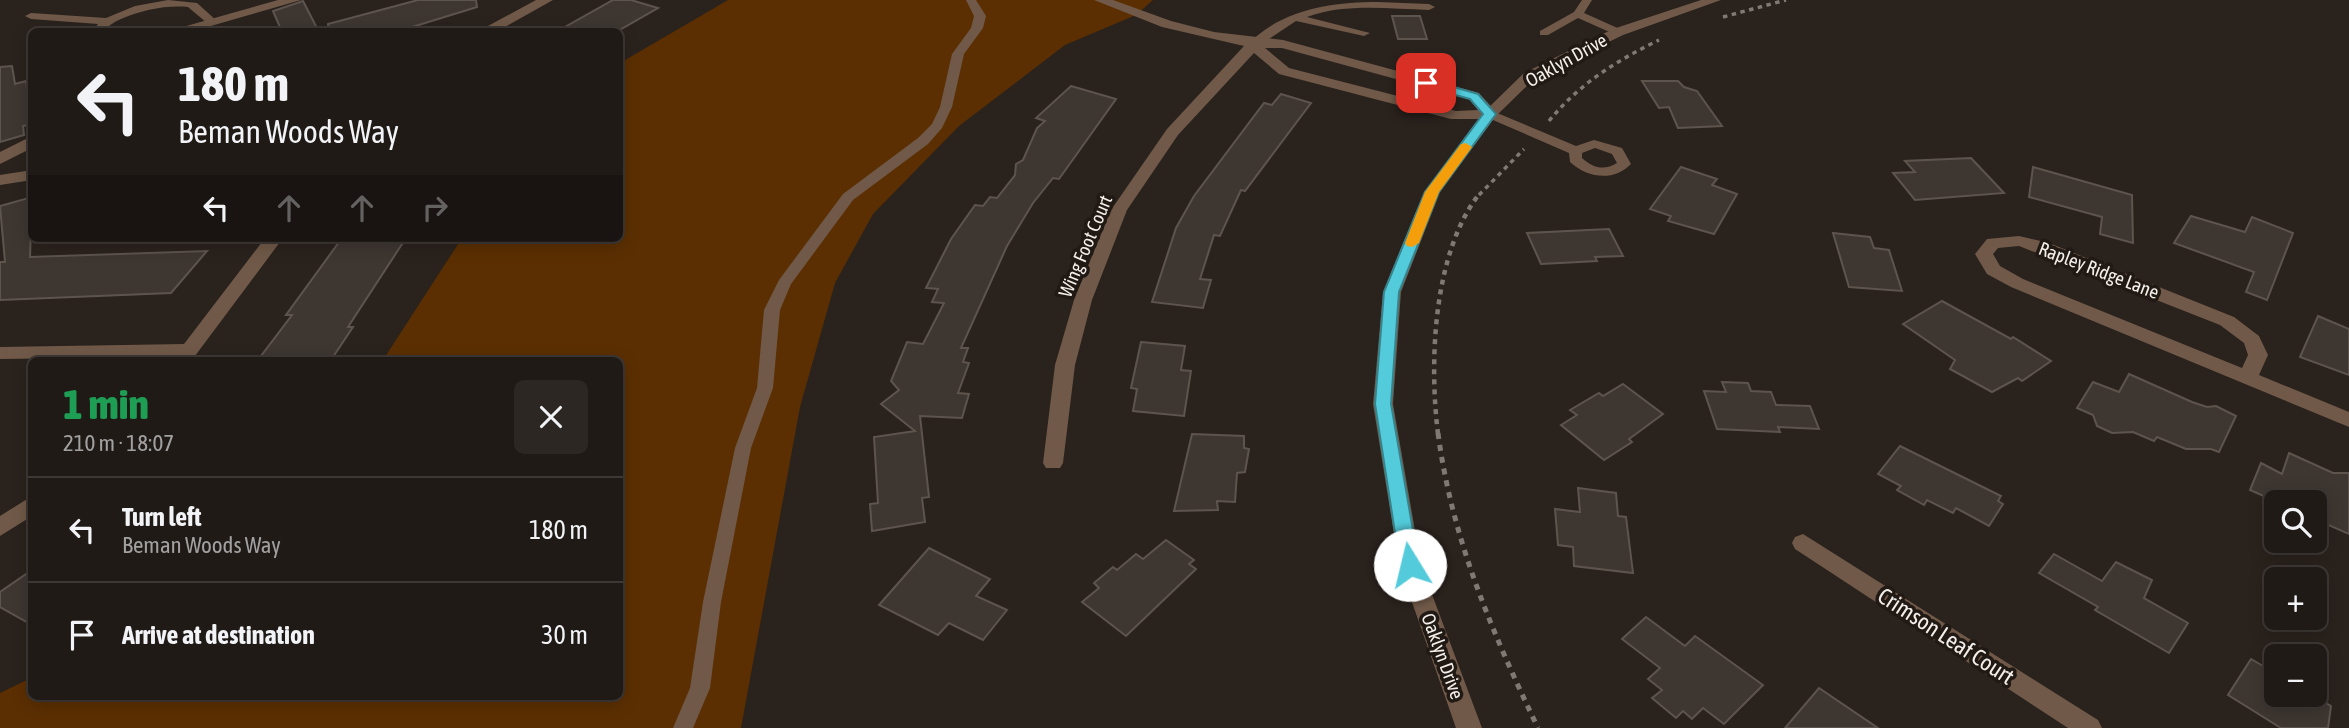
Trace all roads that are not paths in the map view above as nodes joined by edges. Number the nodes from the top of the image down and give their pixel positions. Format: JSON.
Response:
{"nodes":[{"id":1,"x":294,"y":0,"type":"edge"},
{"id":2,"x":546,"y":0,"type":"edge"},
{"id":3,"x":971,"y":0,"type":"edge"},
{"id":4,"x":1101,"y":0,"type":"edge"},
{"id":5,"x":1587,"y":0,"type":"edge"},
{"id":6,"x":1714,"y":0,"type":"edge"},
{"id":7,"x":177,"y":1,"type":"edge"},
{"id":8,"x":1429,"y":8,"type":"dead end"},
{"id":9,"x":1578,"y":14,"type":"junction"},
{"id":10,"x":31,"y":16,"type":"dead end"},
{"id":11,"x":1295,"y":18,"type":"junction"},
{"id":12,"x":211,"y":21,"type":"junction"},
{"id":13,"x":106,"y":22,"type":"junction"},
{"id":14,"x":101,"y":28,"type":"edge"},
{"id":15,"x":186,"y":28,"type":"edge"},
{"id":16,"x":492,"y":28,"type":"edge"},
{"id":17,"x":1618,"y":32,"type":"junction"},
{"id":18,"x":1364,"y":33,"type":"dead end"},
{"id":19,"x":1544,"y":33,"type":"dead end"},
{"id":20,"x":1253,"y":45,"type":"junction"},
{"id":21,"x":1490,"y":114,"type":"junction"},
{"id":22,"x":28,"y":143,"type":"edge"},
{"id":23,"x":1576,"y":151,"type":"dead end"},
{"id":24,"x":0,"y":159,"type":"edge"},
{"id":25,"x":28,"y":176,"type":"edge"},
{"id":26,"x":0,"y":180,"type":"edge"},
{"id":27,"x":271,"y":242,"type":"edge"},
{"id":28,"x":0,"y":353,"type":"edge"},
{"id":29,"x":186,"y":355,"type":"edge"},
{"id":30,"x":2248,"y":378,"type":"junction"},
{"id":31,"x":2349,"y":420,"type":"edge"},
{"id":32,"x":1054,"y":463,"type":"dead end"},
{"id":33,"x":28,"y":507,"type":"edge"},
{"id":34,"x":0,"y":528,"type":"edge"},
{"id":35,"x":1802,"y":543,"type":"dead end"},
{"id":36,"x":683,"y":728,"type":"edge"},
{"id":37,"x":1469,"y":728,"type":"edge"},
{"id":38,"x":2089,"y":728,"type":"edge"}],
"edges":[{"from":1,"to":12,"type":"street"},
{"from":2,"to":16,"type":"street"},
{"from":3,"to":36,"type":"lane"},
{"from":4,"to":20,"type":"street"},
{"from":5,"to":9,"type":"lane"},
{"from":6,"to":17,"type":"street","name":"Oaklyn Drive"},
{"from":7,"to":12,"type":"lane"},
{"from":7,"to":13,"type":"lane"},
{"from":8,"to":11,"type":"lane"},
{"from":9,"to":17,"type":"lane"},
{"from":9,"to":19,"type":"lane"},
{"from":10,"to":13,"type":"lane"},
{"from":11,"to":18,"type":"lane"},
{"from":11,"to":20,"type":"lane"},
{"from":12,"to":15,"type":"street"},
{"from":13,"to":14,"type":"lane"},
{"from":17,"to":21,"type":"street","name":"Oaklyn Drive"},
{"from":20,"to":21,"type":"street"},
{"from":20,"to":21,"type":"street"},
{"from":20,"to":32,"type":"street","name":"Wing Foot Court"},
{"from":21,"to":23,"type":"lane"},
{"from":21,"to":37,"type":"street","name":"Oaklyn Drive"},
{"from":22,"to":24,"type":"street"},
{"from":25,"to":26,"type":"street"},
{"from":27,"to":29,"type":"street"},
{"from":28,"to":29,"type":"street"},
{"from":30,"to":30,"type":"street","name":"Rapley Ridge Lane"},
{"from":30,"to":31,"type":"street","name":"Rapley Ridge Lane"},
{"from":33,"to":34,"type":"street"},
{"from":35,"to":38,"type":"street","name":"Crimson Leaf Court"}]}
